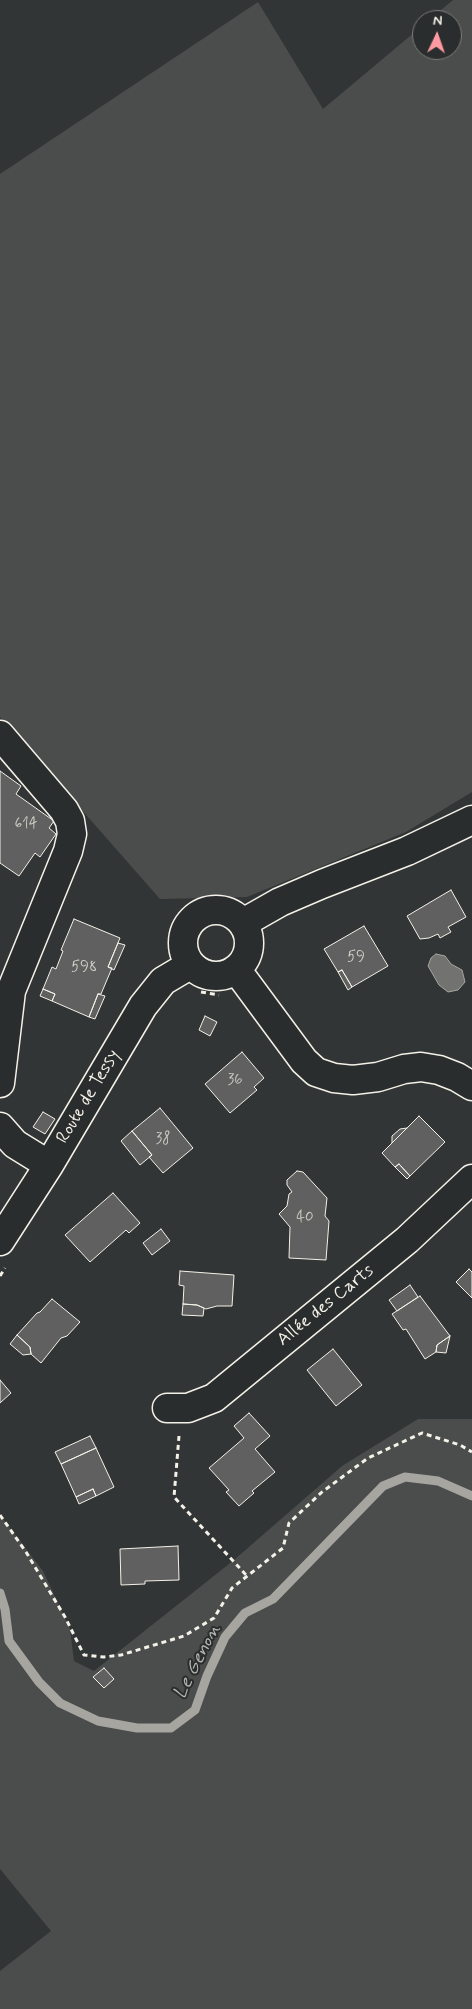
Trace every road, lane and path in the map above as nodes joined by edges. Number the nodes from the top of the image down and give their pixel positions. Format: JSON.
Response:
{"nodes":[{"id":1,"x":0,"y":735,"type":"edge"},
{"id":2,"x":472,"y":820,"type":"edge"},
{"id":3,"x":244,"y":923,"type":"junction"},
{"id":4,"x":190,"y":965,"type":"junction"},
{"id":5,"x":236,"y":969,"type":"junction"},
{"id":6,"x":196,"y":992,"type":"dead end"},
{"id":7,"x":223,"y":996,"type":"dead end"},
{"id":8,"x":0,"y":1083,"type":"edge"},
{"id":9,"x":472,"y":1086,"type":"edge"},
{"id":10,"x":0,"y":1127,"type":"edge"},
{"id":11,"x":49,"y":1165,"type":"junction"},
{"id":12,"x":472,"y":1179,"type":"edge"},
{"id":13,"x":5,"y":1252,"type":"edge"},
{"id":14,"x":0,"y":1276,"type":"edge"},
{"id":15,"x":174,"y":1408,"type":"joint"},
{"id":16,"x":472,"y":1452,"type":"edge"},
{"id":17,"x":0,"y":1516,"type":"edge"},
{"id":18,"x":247,"y":1576,"type":"junction"}],
"edges":[{"from":1,"to":8,"type":"street"},
{"from":2,"to":3,"type":"street"},
{"from":3,"to":4,"type":"street"},
{"from":3,"to":5,"type":"street"},
{"from":4,"to":5,"type":"street"},
{"from":4,"to":11,"type":"street","name":"Route de Tessy"},
{"from":5,"to":9,"type":"street"},
{"from":6,"to":7,"type":"path"},
{"from":10,"to":11,"type":"street"},
{"from":11,"to":13,"type":"street","name":"Route de Tessy"},
{"from":12,"to":15,"type":"street","name":"Allée des Carts"},
{"from":13,"to":14,"type":"path"},
{"from":15,"to":18,"type":"path"},
{"from":16,"to":18,"type":"path"},
{"from":17,"to":18,"type":"path"}]}
